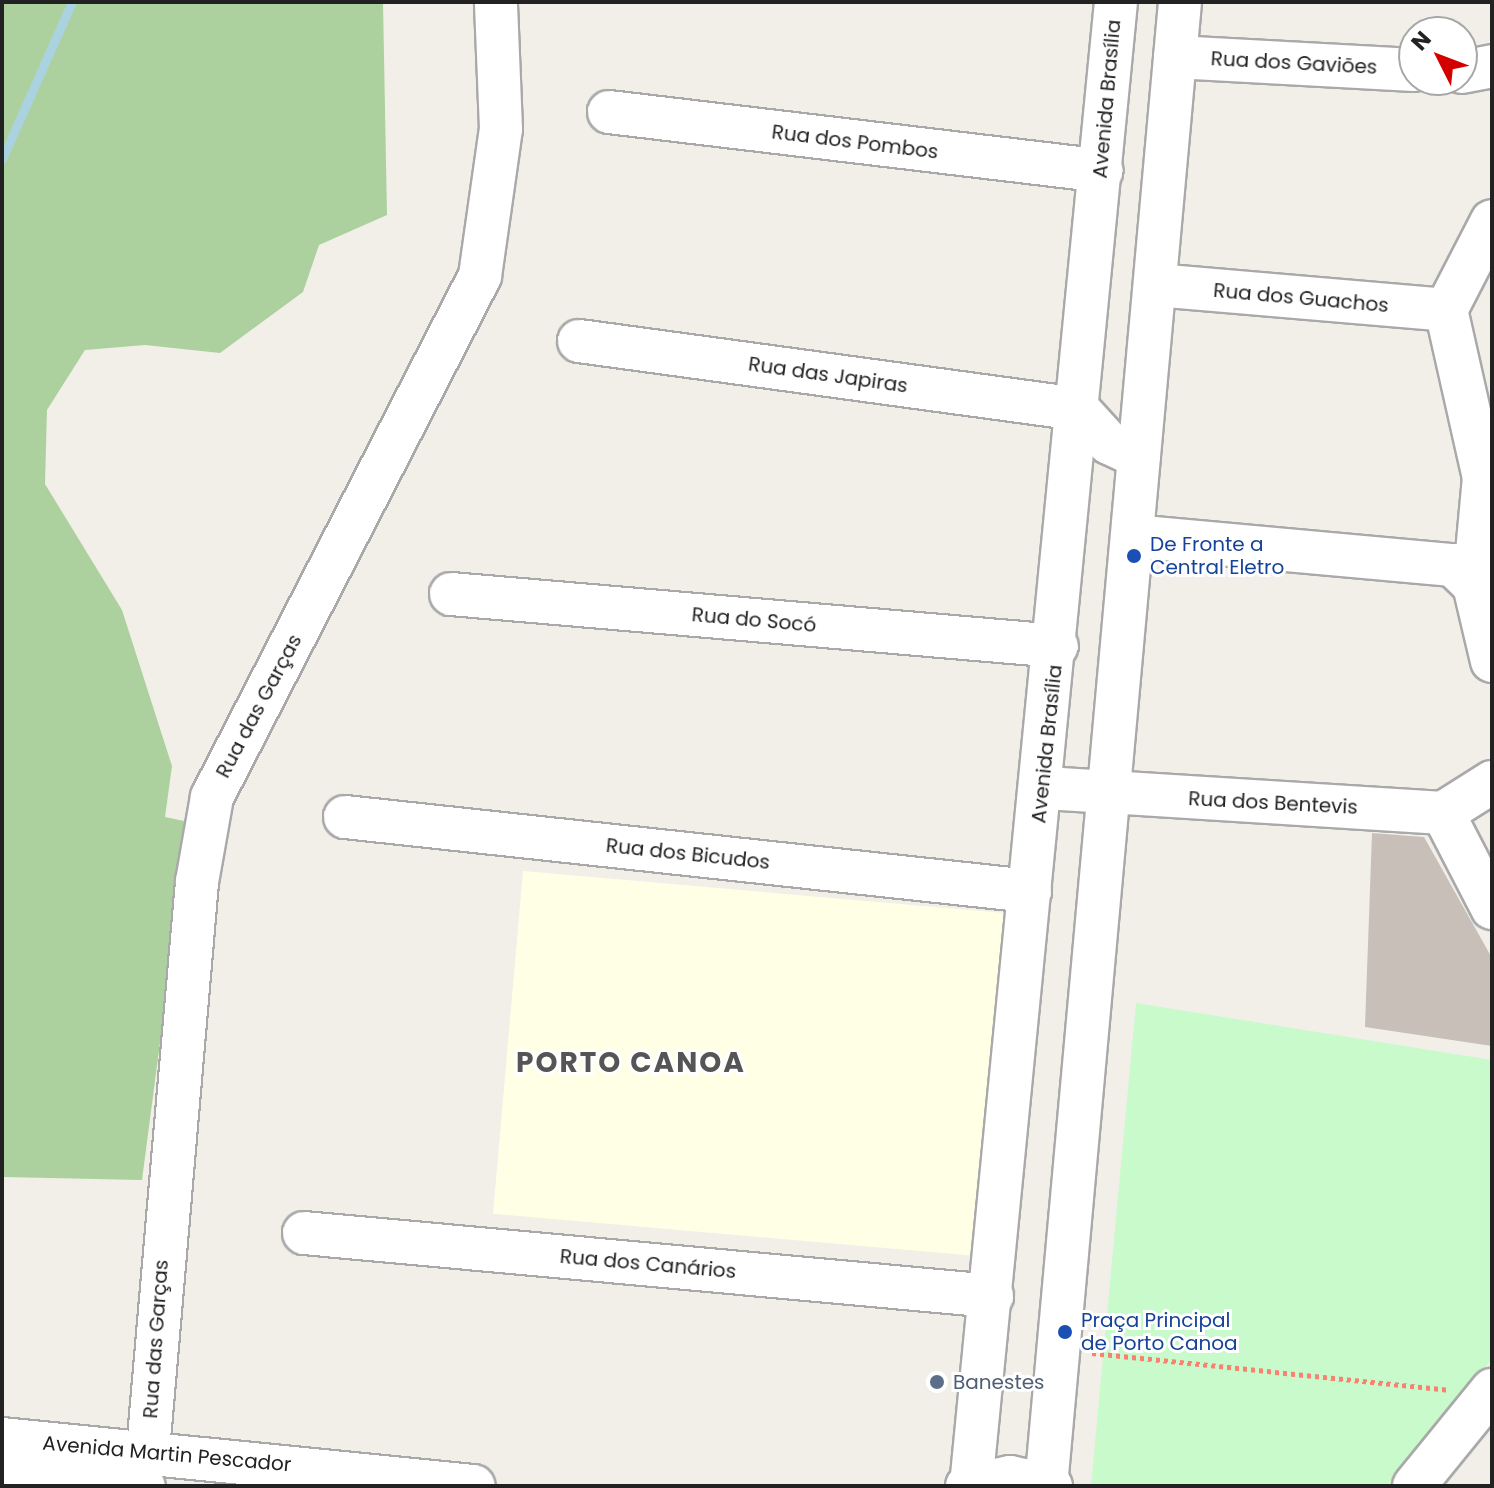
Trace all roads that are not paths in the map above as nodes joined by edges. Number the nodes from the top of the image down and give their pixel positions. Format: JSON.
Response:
{"nodes":[{"id":1,"x":496,"y":2,"type":"edge"},
{"id":2,"x":1116,"y":2,"type":"edge"},
{"id":3,"x":1173,"y":24,"type":"edge"},
{"id":4,"x":1398,"y":67,"type":"edge"},
{"id":5,"x":609,"y":112,"type":"dead end"},
{"id":6,"x":1101,"y":171,"type":"junction"},
{"id":7,"x":1492,"y":221,"type":"edge"},
{"id":8,"x":1156,"y":285,"type":"junction"},
{"id":9,"x":1446,"y":310,"type":"junction"},
{"id":10,"x":579,"y":341,"type":"dead end"},
{"id":11,"x":1078,"y":409,"type":"junction"},
{"id":12,"x":1139,"y":457,"type":"junction"},
{"id":13,"x":1132,"y":536,"type":"junction"},
{"id":14,"x":1459,"y":574,"type":"junction"},
{"id":15,"x":451,"y":594,"type":"dead end"},
{"id":16,"x":1057,"y":646,"type":"junction"},
{"id":17,"x":1492,"y":661,"type":"edge"},
{"id":18,"x":1492,"y":782,"type":"edge"},
{"id":19,"x":1045,"y":788,"type":"junction"},
{"id":20,"x":1110,"y":794,"type":"junction"},
{"id":21,"x":1443,"y":813,"type":"junction"},
{"id":22,"x":345,"y":817,"type":"dead end"},
{"id":23,"x":1030,"y":891,"type":"junction"},
{"id":24,"x":1492,"y":908,"type":"edge"},
{"id":25,"x":304,"y":1233,"type":"dead end"},
{"id":26,"x":992,"y":1296,"type":"junction"},
{"id":27,"x":1490,"y":1392,"type":"edge"},
{"id":28,"x":2,"y":1439,"type":"edge"},
{"id":29,"x":146,"y":1468,"type":"edge"},
{"id":30,"x":2,"y":1476,"type":"edge"},
{"id":31,"x":970,"y":1485,"type":"edge"},
{"id":32,"x":1048,"y":1485,"type":"edge"},
{"id":33,"x":474,"y":1486,"type":"edge"},
{"id":34,"x":1414,"y":1486,"type":"edge"}],
"edges":[{"from":1,"to":29,"type":"street","name":"Rua das Garças"},
{"from":2,"to":6,"type":"street","name":"Avenida Brasília"},
{"from":3,"to":4,"type":"street","name":"Rua dos Gaviões"},
{"from":3,"to":8,"type":"street"},
{"from":5,"to":6,"type":"street","name":"Rua dos Pombos"},
{"from":6,"to":11,"type":"street","name":"Avenida Brasília"},
{"from":7,"to":9,"type":"street"},
{"from":8,"to":9,"type":"street","name":"Rua dos Guachos"},
{"from":8,"to":12,"type":"street"},
{"from":9,"to":14,"type":"street"},
{"from":10,"to":11,"type":"street","name":"Rua das Japiras"},
{"from":11,"to":12,"type":"street"},
{"from":11,"to":16,"type":"street","name":"Avenida Brasília"},
{"from":12,"to":13,"type":"street"},
{"from":13,"to":14,"type":"street"},
{"from":13,"to":20,"type":"street"},
{"from":14,"to":17,"type":"street"},
{"from":15,"to":16,"type":"street","name":"Rua do Socó"},
{"from":16,"to":19,"type":"street","name":"Avenida Brasília"},
{"from":18,"to":21,"type":"street"},
{"from":19,"to":20,"type":"street","name":"Rua dos Bentevis"},
{"from":19,"to":23,"type":"street","name":"Avenida Brasília"},
{"from":20,"to":21,"type":"street","name":"Rua dos Bentevis"},
{"from":20,"to":32,"type":"street"},
{"from":21,"to":24,"type":"street"},
{"from":22,"to":23,"type":"street","name":"Rua dos Bicudos"},
{"from":23,"to":26,"type":"street","name":"Avenida Brasília"},
{"from":25,"to":26,"type":"street","name":"Rua dos Canários"},
{"from":26,"to":31,"type":"street","name":"Avenida Brasília"},
{"from":27,"to":34,"type":"street"},
{"from":28,"to":29,"type":"street","name":"Avenida Martin Pescador"},
{"from":29,"to":30,"type":"street","name":"Avenida Martin Pescador"},
{"from":29,"to":33,"type":"street","name":"Avenida Martin Pescador"},
{"from":31,"to":32,"type":"street"}]}
